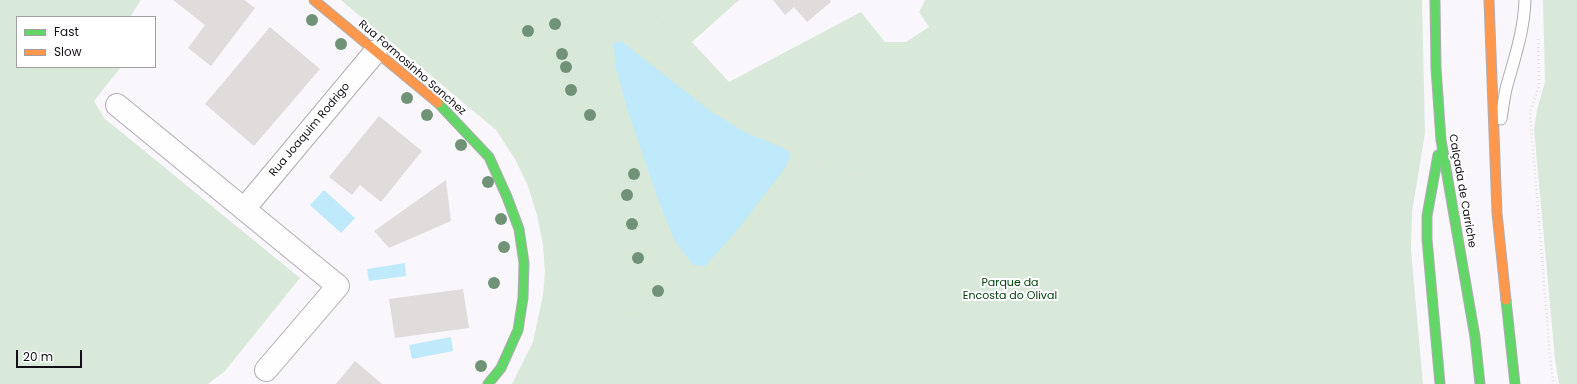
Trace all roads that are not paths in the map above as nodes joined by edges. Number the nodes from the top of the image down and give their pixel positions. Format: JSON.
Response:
{"nodes":[{"id":1,"x":314,"y":0,"type":"edge"},
{"id":2,"x":1435,"y":0,"type":"edge"},
{"id":3,"x":1489,"y":0,"type":"edge"},
{"id":4,"x":1525,"y":0,"type":"edge"},
{"id":5,"x":376,"y":51,"type":"junction"},
{"id":6,"x":117,"y":106,"type":"dead end"},
{"id":7,"x":1441,"y":140,"type":"junction"},
{"id":8,"x":1494,"y":158,"type":"junction"},
{"id":9,"x":244,"y":209,"type":"junction"},
{"id":10,"x":1508,"y":323,"type":"junction"},
{"id":11,"x":266,"y":370,"type":"dead end"},
{"id":12,"x":488,"y":384,"type":"edge"},
{"id":13,"x":1440,"y":384,"type":"edge"},
{"id":14,"x":1480,"y":384,"type":"edge"},
{"id":15,"x":1515,"y":384,"type":"edge"},
{"id":16,"x":1519,"y":384,"type":"edge"}],
"edges":[{"from":1,"to":5,"type":"main road","name":"Rua Formosinho Sanchez"},
{"from":2,"to":7,"type":"main road","name":"Calçada de Carriche"},
{"from":3,"to":8,"type":"main road"},
{"from":4,"to":8,"type":"lane"},
{"from":5,"to":9,"type":"street","name":"Rua Joaquim Rodrigo"},
{"from":5,"to":12,"type":"main road","name":"Rua Formosinho Sanchez"},
{"from":6,"to":9,"type":"street"},
{"from":7,"to":13,"type":"main road"},
{"from":7,"to":14,"type":"main road","name":"Calçada de Carriche"},
{"from":8,"to":10,"type":"main road"},
{"from":9,"to":11,"type":"street"},
{"from":10,"to":15,"type":"main road"},
{"from":10,"to":16,"type":"main road"}]}
